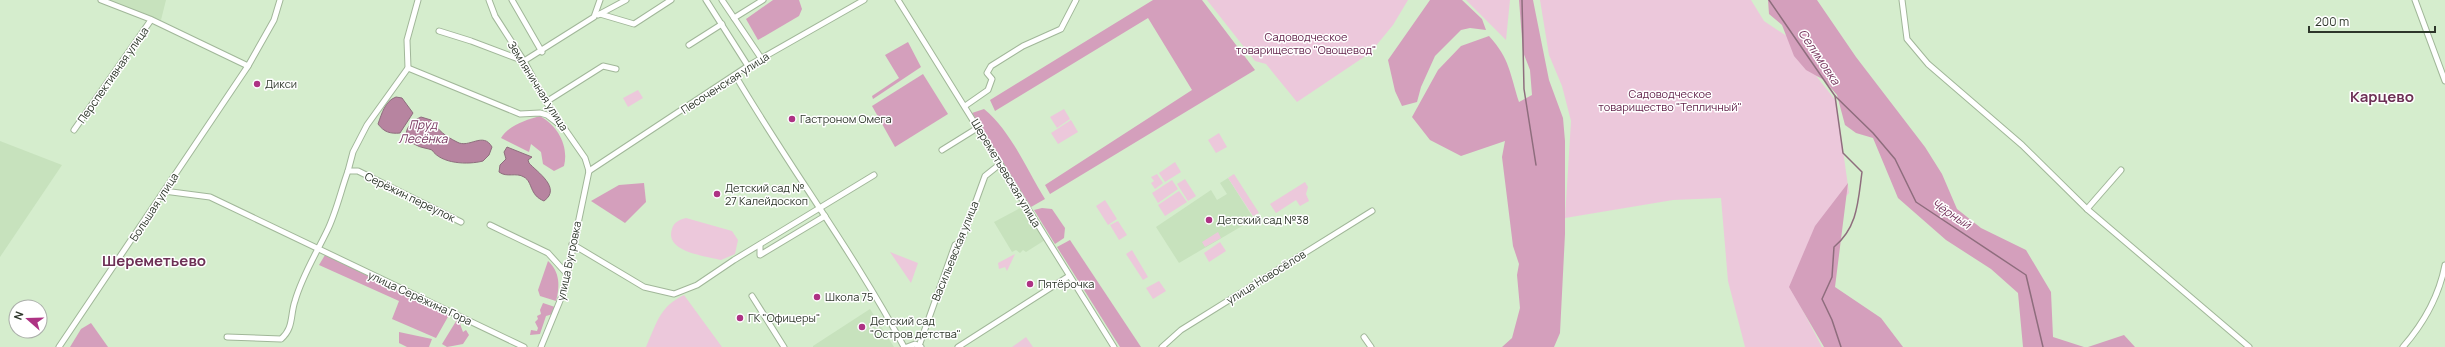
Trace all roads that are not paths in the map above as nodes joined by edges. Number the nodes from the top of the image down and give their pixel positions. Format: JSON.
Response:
{"nodes":[{"id":1,"x":101,"y":0,"type":"edge"},
{"id":2,"x":280,"y":0,"type":"edge"},
{"id":3,"x":418,"y":0,"type":"edge"},
{"id":4,"x":489,"y":0,"type":"edge"},
{"id":5,"x":512,"y":0,"type":"edge"},
{"id":6,"x":600,"y":0,"type":"edge"},
{"id":7,"x":626,"y":0,"type":"edge"},
{"id":8,"x":671,"y":0,"type":"edge"},
{"id":9,"x":706,"y":0,"type":"edge"},
{"id":10,"x":722,"y":0,"type":"edge"},
{"id":11,"x":763,"y":0,"type":"edge"},
{"id":12,"x":864,"y":0,"type":"edge"},
{"id":13,"x":898,"y":0,"type":"edge"},
{"id":14,"x":1076,"y":0,"type":"edge"},
{"id":15,"x":1902,"y":0,"type":"edge"},
{"id":16,"x":2415,"y":0,"type":"edge"},
{"id":17,"x":600,"y":14,"type":"junction"},
{"id":18,"x":594,"y":17,"type":"junction"},
{"id":19,"x":734,"y":18,"type":"junction"},
{"id":20,"x":151,"y":20,"type":"junction"},
{"id":21,"x":722,"y":24,"type":"junction"},
{"id":22,"x":439,"y":31,"type":"dead end"},
{"id":23,"x":689,"y":45,"type":"dead end"},
{"id":24,"x":542,"y":52,"type":"junction"},
{"id":25,"x":762,"y":58,"type":"junction"},
{"id":26,"x":524,"y":61,"type":"junction"},
{"id":27,"x":248,"y":66,"type":"junction"},
{"id":28,"x":748,"y":66,"type":"junction"},
{"id":29,"x":408,"y":68,"type":"junction"},
{"id":30,"x":616,"y":69,"type":"dead end"},
{"id":31,"x":735,"y":75,"type":"junction"},
{"id":32,"x":2445,"y":81,"type":"edge"},
{"id":33,"x":546,"y":102,"type":"junction"},
{"id":34,"x":965,"y":106,"type":"junction"},
{"id":35,"x":562,"y":126,"type":"junction"},
{"id":36,"x":979,"y":127,"type":"junction"},
{"id":37,"x":74,"y":130,"type":"dead end"},
{"id":38,"x":942,"y":150,"type":"dead end"},
{"id":39,"x":1000,"y":164,"type":"junction"},
{"id":40,"x":348,"y":170,"type":"junction"},
{"id":41,"x":2121,"y":170,"type":"dead end"},
{"id":42,"x":589,"y":171,"type":"junction"},
{"id":43,"x":874,"y":175,"type":"dead end"},
{"id":44,"x":164,"y":191,"type":"junction"},
{"id":45,"x":820,"y":209,"type":"junction"},
{"id":46,"x":2087,"y":209,"type":"junction"},
{"id":47,"x":1372,"y":211,"type":"dead end"},
{"id":48,"x":825,"y":216,"type":"junction"},
{"id":49,"x":462,"y":222,"type":"dead end"},
{"id":50,"x":490,"y":224,"type":"dead end"},
{"id":51,"x":572,"y":244,"type":"junction"},
{"id":52,"x":760,"y":245,"type":"junction"},
{"id":53,"x":317,"y":249,"type":"junction"},
{"id":54,"x":2445,"y":265,"type":"edge"},
{"id":55,"x":567,"y":274,"type":"junction"},
{"id":56,"x":1069,"y":276,"type":"junction"},
{"id":57,"x":752,"y":296,"type":"dead end"},
{"id":58,"x":227,"y":336,"type":"dead end"},
{"id":59,"x":1364,"y":337,"type":"dead end"},
{"id":60,"x":920,"y":346,"type":"edge"},
{"id":61,"x":59,"y":347,"type":"edge"},
{"id":62,"x":524,"y":347,"type":"edge"},
{"id":63,"x":541,"y":347,"type":"edge"},
{"id":64,"x":784,"y":347,"type":"edge"},
{"id":65,"x":906,"y":347,"type":"edge"},
{"id":66,"x":958,"y":347,"type":"edge"},
{"id":67,"x":1114,"y":347,"type":"edge"},
{"id":68,"x":1162,"y":347,"type":"edge"},
{"id":69,"x":1370,"y":347,"type":"edge"},
{"id":70,"x":2248,"y":347,"type":"edge"},
{"id":71,"x":2403,"y":347,"type":"edge"}],
"edges":[{"from":1,"to":20,"type":"street"},
{"from":2,"to":27,"type":"street","name":"Большая улица"},
{"from":3,"to":29,"type":"street"},
{"from":4,"to":26,"type":"street","name":"Земляничная улица"},
{"from":5,"to":24,"type":"street","name":"Земляничная улица"},
{"from":6,"to":18,"type":"street"},
{"from":7,"to":17,"type":"street"},
{"from":8,"to":17,"type":"street"},
{"from":9,"to":21,"type":"street"},
{"from":10,"to":19,"type":"street"},
{"from":11,"to":19,"type":"street"},
{"from":12,"to":25,"type":"street","name":"Песоченская улица"},
{"from":13,"to":34,"type":"street","name":"Шереметьевская улица"},
{"from":14,"to":34,"type":"street"},
{"from":15,"to":46,"type":"street"},
{"from":16,"to":32,"type":"street"},
{"from":17,"to":18,"type":"street"},
{"from":18,"to":24,"type":"street"},
{"from":19,"to":25,"type":"street"},
{"from":20,"to":27,"type":"street"},
{"from":20,"to":37,"type":"street","name":"Перспективная улица"},
{"from":21,"to":23,"type":"street"},
{"from":21,"to":28,"type":"street"},
{"from":22,"to":26,"type":"street"},
{"from":24,"to":26,"type":"street"},
{"from":25,"to":28,"type":"street","name":"Песоченская улица"},
{"from":26,"to":33,"type":"street","name":"Земляничная улица"},
{"from":27,"to":44,"type":"street","name":"Большая улица"},
{"from":28,"to":31,"type":"street","name":"Песоченская улица"},
{"from":29,"to":35,"type":"street"},
{"from":29,"to":40,"type":"street"},
{"from":30,"to":33,"type":"street"},
{"from":31,"to":42,"type":"street","name":"Песоченская улица"},
{"from":31,"to":45,"type":"street"},
{"from":33,"to":35,"type":"street","name":"Земляничная улица"},
{"from":34,"to":36,"type":"street","name":"Шереметьевская улица"},
{"from":35,"to":42,"type":"street","name":"Земляничная улица"},
{"from":36,"to":38,"type":"street"},
{"from":36,"to":39,"type":"street","name":"Шереметьевская улица"},
{"from":39,"to":56,"type":"street","name":"Шереметьевская улица"},
{"from":39,"to":60,"type":"street","name":"Васильевская улица"},
{"from":40,"to":49,"type":"street","name":"Серёжин переулок"},
{"from":40,"to":53,"type":"street"},
{"from":41,"to":46,"type":"street"},
{"from":42,"to":51,"type":"street","name":"улица Бугровка"},
{"from":43,"to":45,"type":"street"},
{"from":44,"to":53,"type":"street","name":"улица Серёжина Гора"},
{"from":44,"to":61,"type":"street","name":"Большая улица"},
{"from":45,"to":48,"type":"street"},
{"from":45,"to":52,"type":"street"},
{"from":46,"to":70,"type":"street"},
{"from":47,"to":68,"type":"street","name":"улица Новосёлов"},
{"from":48,"to":52,"type":"street"},
{"from":48,"to":65,"type":"street"},
{"from":50,"to":55,"type":"street"},
{"from":51,"to":52,"type":"street"},
{"from":51,"to":55,"type":"street","name":"улица Бугровка"},
{"from":53,"to":58,"type":"street"},
{"from":53,"to":62,"type":"street","name":"улица Серёжина Гора"},
{"from":54,"to":71,"type":"street"},
{"from":55,"to":63,"type":"street","name":"улица Бугровка"},
{"from":56,"to":66,"type":"street"},
{"from":56,"to":67,"type":"street","name":"Шереметьевская улица"},
{"from":57,"to":64,"type":"street"},
{"from":59,"to":69,"type":"street"},
{"from":60,"to":65,"type":"street"}]}
